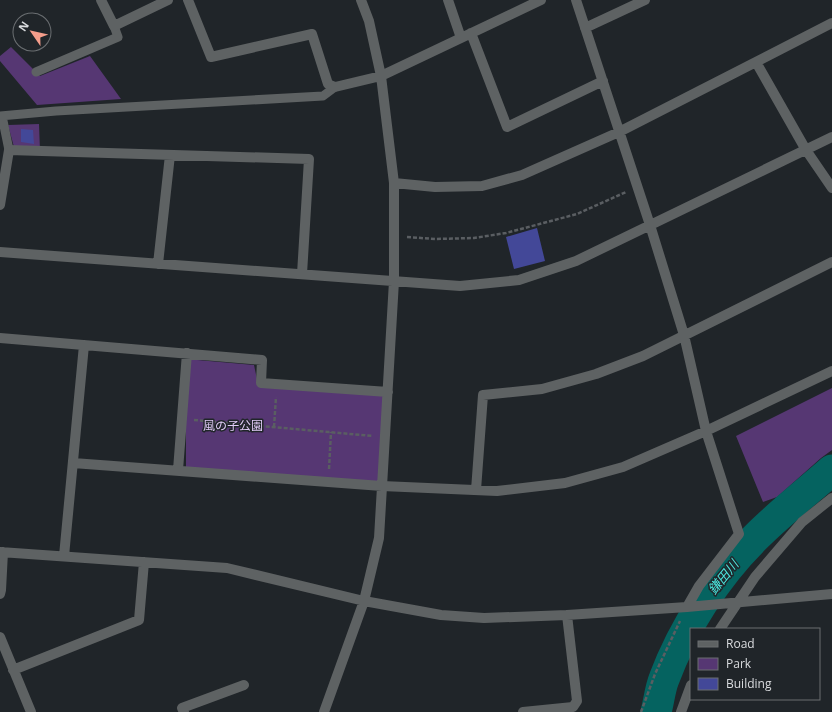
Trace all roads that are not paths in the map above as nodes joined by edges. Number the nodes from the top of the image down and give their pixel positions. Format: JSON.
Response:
{"nodes":[{"id":1,"x":102,"y":0,"type":"edge"},
{"id":2,"x":168,"y":0,"type":"edge"},
{"id":3,"x":188,"y":0,"type":"edge"},
{"id":4,"x":361,"y":0,"type":"edge"},
{"id":5,"x":448,"y":0,"type":"edge"},
{"id":6,"x":541,"y":0,"type":"edge"},
{"id":7,"x":576,"y":0,"type":"edge"},
{"id":8,"x":645,"y":0,"type":"edge"},
{"id":9,"x":832,"y":23,"type":"edge"},
{"id":10,"x":114,"y":26,"type":"junction"},
{"id":11,"x":585,"y":28,"type":"junction"},
{"id":12,"x":471,"y":33,"type":"junction"},
{"id":13,"x":461,"y":38,"type":"junction"},
{"id":14,"x":756,"y":62,"type":"junction"},
{"id":15,"x":36,"y":72,"type":"dead end"},
{"id":16,"x":381,"y":76,"type":"junction"},
{"id":17,"x":602,"y":81,"type":"junction"},
{"id":18,"x":335,"y":86,"type":"junction"},
{"id":19,"x":1,"y":116,"type":"edge"},
{"id":20,"x":620,"y":132,"type":"junction"},
{"id":21,"x":832,"y":137,"type":"edge"},
{"id":22,"x":9,"y":150,"type":"junction"},
{"id":23,"x":806,"y":150,"type":"junction"},
{"id":24,"x":170,"y":155,"type":"junction"},
{"id":25,"x":394,"y":183,"type":"junction"},
{"id":26,"x":832,"y":188,"type":"edge"},
{"id":27,"x":0,"y":205,"type":"edge"},
{"id":28,"x":650,"y":225,"type":"junction"},
{"id":29,"x":0,"y":252,"type":"edge"},
{"id":30,"x":832,"y":262,"type":"edge"},
{"id":31,"x":158,"y":264,"type":"junction"},
{"id":32,"x":302,"y":274,"type":"junction"},
{"id":33,"x":394,"y":281,"type":"junction"},
{"id":34,"x":684,"y":335,"type":"junction"},
{"id":35,"x":0,"y":338,"type":"edge"},
{"id":36,"x":84,"y":345,"type":"junction"},
{"id":37,"x":187,"y":353,"type":"junction"},
{"id":38,"x":832,"y":371,"type":"edge"},
{"id":39,"x":388,"y":392,"type":"junction"},
{"id":40,"x":706,"y":431,"type":"junction"},
{"id":41,"x":73,"y":463,"type":"junction"},
{"id":42,"x":178,"y":470,"type":"junction"},
{"id":43,"x":382,"y":486,"type":"junction"},
{"id":44,"x":476,"y":490,"type":"junction"},
{"id":45,"x":832,"y":498,"type":"edge"},
{"id":46,"x":1,"y":552,"type":"edge"},
{"id":47,"x":64,"y":556,"type":"junction"},
{"id":48,"x":144,"y":562,"type":"junction"},
{"id":49,"x":0,"y":594,"type":"edge"},
{"id":50,"x":832,"y":594,"type":"edge"},
{"id":51,"x":364,"y":600,"type":"junction"},
{"id":52,"x":737,"y":603,"type":"junction"},
{"id":53,"x":687,"y":607,"type":"junction"},
{"id":54,"x":567,"y":615,"type":"junction"},
{"id":55,"x":721,"y":628,"type":"edge"},
{"id":56,"x":0,"y":637,"type":"edge"},
{"id":57,"x":13,"y":670,"type":"junction"},
{"id":58,"x":244,"y":685,"type":"dead end"},
{"id":59,"x":690,"y":688,"type":"edge"},
{"id":60,"x":31,"y":712,"type":"edge"},
{"id":61,"x":184,"y":712,"type":"edge"},
{"id":62,"x":324,"y":712,"type":"edge"},
{"id":63,"x":523,"y":712,"type":"edge"},
{"id":64,"x":682,"y":712,"type":"edge"}],
"edges":[{"from":1,"to":10,"type":"street"},
{"from":2,"to":10,"type":"street"},
{"from":3,"to":18,"type":"street"},
{"from":4,"to":16,"type":"street"},
{"from":5,"to":13,"type":"street"},
{"from":6,"to":12,"type":"street"},
{"from":7,"to":11,"type":"street"},
{"from":8,"to":11,"type":"street"},
{"from":9,"to":14,"type":"street"},
{"from":10,"to":15,"type":"lane"},
{"from":11,"to":17,"type":"street"},
{"from":12,"to":13,"type":"street"},
{"from":12,"to":17,"type":"street"},
{"from":13,"to":16,"type":"street"},
{"from":14,"to":20,"type":"street"},
{"from":14,"to":23,"type":"street"},
{"from":16,"to":18,"type":"street"},
{"from":16,"to":25,"type":"street"},
{"from":17,"to":20,"type":"street"},
{"from":18,"to":19,"type":"lane"},
{"from":19,"to":22,"type":"lane"},
{"from":20,"to":25,"type":"street"},
{"from":20,"to":28,"type":"street"},
{"from":21,"to":23,"type":"street"},
{"from":22,"to":24,"type":"street"},
{"from":22,"to":27,"type":"street"},
{"from":23,"to":26,"type":"street"},
{"from":23,"to":28,"type":"street"},
{"from":24,"to":31,"type":"street"},
{"from":24,"to":32,"type":"street"},
{"from":25,"to":33,"type":"street"},
{"from":28,"to":33,"type":"street"},
{"from":28,"to":34,"type":"street"},
{"from":29,"to":31,"type":"street"},
{"from":30,"to":34,"type":"street"},
{"from":31,"to":32,"type":"street"},
{"from":32,"to":33,"type":"street"},
{"from":33,"to":39,"type":"street"},
{"from":34,"to":40,"type":"street"},
{"from":34,"to":44,"type":"street"},
{"from":35,"to":36,"type":"street"},
{"from":36,"to":37,"type":"street"},
{"from":36,"to":41,"type":"street"},
{"from":37,"to":39,"type":"street"},
{"from":37,"to":42,"type":"street"},
{"from":38,"to":40,"type":"street"},
{"from":39,"to":43,"type":"street"},
{"from":40,"to":44,"type":"street"},
{"from":40,"to":53,"type":"street"},
{"from":41,"to":42,"type":"street"},
{"from":41,"to":47,"type":"street"},
{"from":42,"to":43,"type":"street"},
{"from":43,"to":44,"type":"street"},
{"from":43,"to":51,"type":"street"},
{"from":45,"to":52,"type":"street"},
{"from":46,"to":47,"type":"street"},
{"from":46,"to":49,"type":"street"},
{"from":47,"to":48,"type":"street"},
{"from":48,"to":51,"type":"street"},
{"from":48,"to":57,"type":"street"},
{"from":50,"to":52,"type":"street"},
{"from":51,"to":54,"type":"street"},
{"from":51,"to":62,"type":"street"},
{"from":52,"to":53,"type":"street"},
{"from":52,"to":55,"type":"street"},
{"from":53,"to":54,"type":"street"},
{"from":54,"to":63,"type":"street"},
{"from":56,"to":57,"type":"street"},
{"from":57,"to":60,"type":"street"},
{"from":58,"to":61,"type":"street"},
{"from":59,"to":64,"type":"street"}]}
